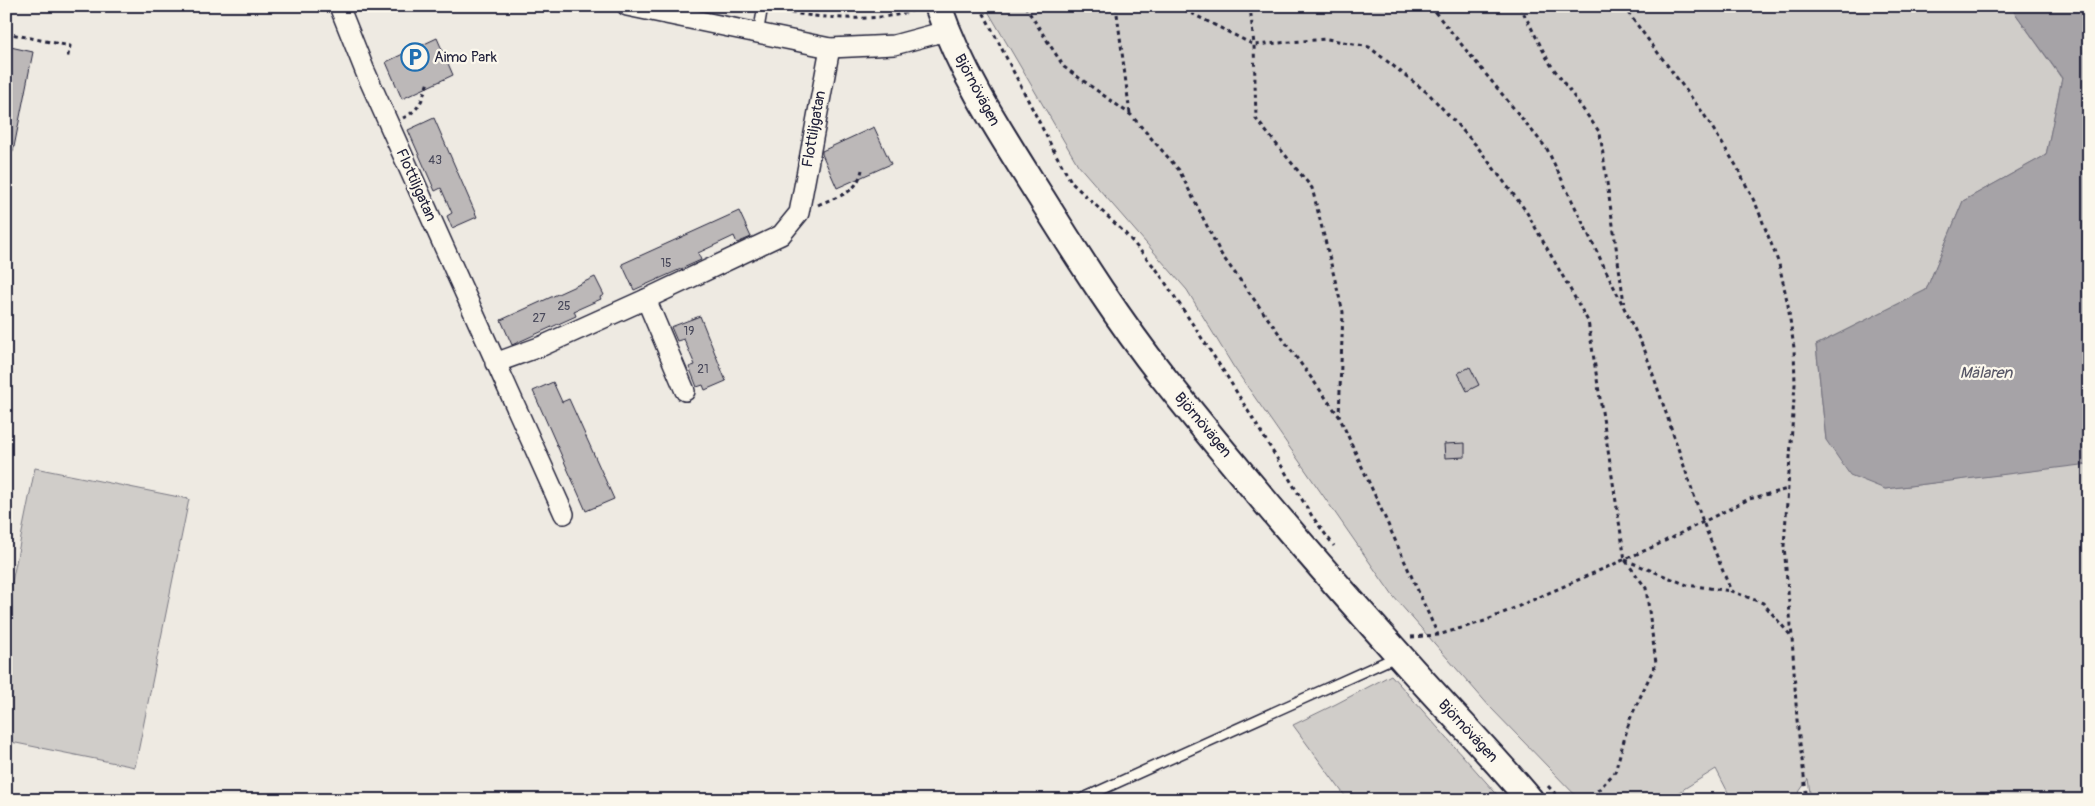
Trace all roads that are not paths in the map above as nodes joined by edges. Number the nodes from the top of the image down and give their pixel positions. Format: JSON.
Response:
{"nodes":[{"id":1,"x":339,"y":6,"type":"edge"},
{"id":2,"x":626,"y":6,"type":"edge"},
{"id":3,"x":938,"y":6,"type":"edge"},
{"id":4,"x":763,"y":7,"type":"edge"},
{"id":5,"x":946,"y":31,"type":"junction"},
{"id":6,"x":758,"y":34,"type":"junction"},
{"id":7,"x":830,"y":48,"type":"junction"},
{"id":8,"x":646,"y":299,"type":"junction"},
{"id":9,"x":496,"y":363,"type":"junction"},
{"id":10,"x":685,"y":391,"type":"dead end"},
{"id":11,"x":564,"y":514,"type":"dead end"},
{"id":12,"x":1407,"y":645,"type":"junction"},
{"id":13,"x":1537,"y":791,"type":"edge"},
{"id":14,"x":1079,"y":800,"type":"edge"}],
"edges":[{"from":1,"to":9,"type":"street","name":"Flottiljgatan"},
{"from":2,"to":6,"type":"street"},
{"from":3,"to":5,"type":"main road","name":"Björnövägen"},
{"from":4,"to":6,"type":"lane"},
{"from":5,"to":7,"type":"street"},
{"from":5,"to":12,"type":"main road","name":"Björnövägen"},
{"from":6,"to":7,"type":"street"},
{"from":7,"to":8,"type":"street","name":"Flottiljgatan"},
{"from":8,"to":9,"type":"street","name":"Flottiljgatan"},
{"from":8,"to":10,"type":"street"},
{"from":9,"to":11,"type":"street","name":"Flottiljgatan"},
{"from":12,"to":13,"type":"main road","name":"Björnövägen"},
{"from":12,"to":14,"type":"lane"}]}
